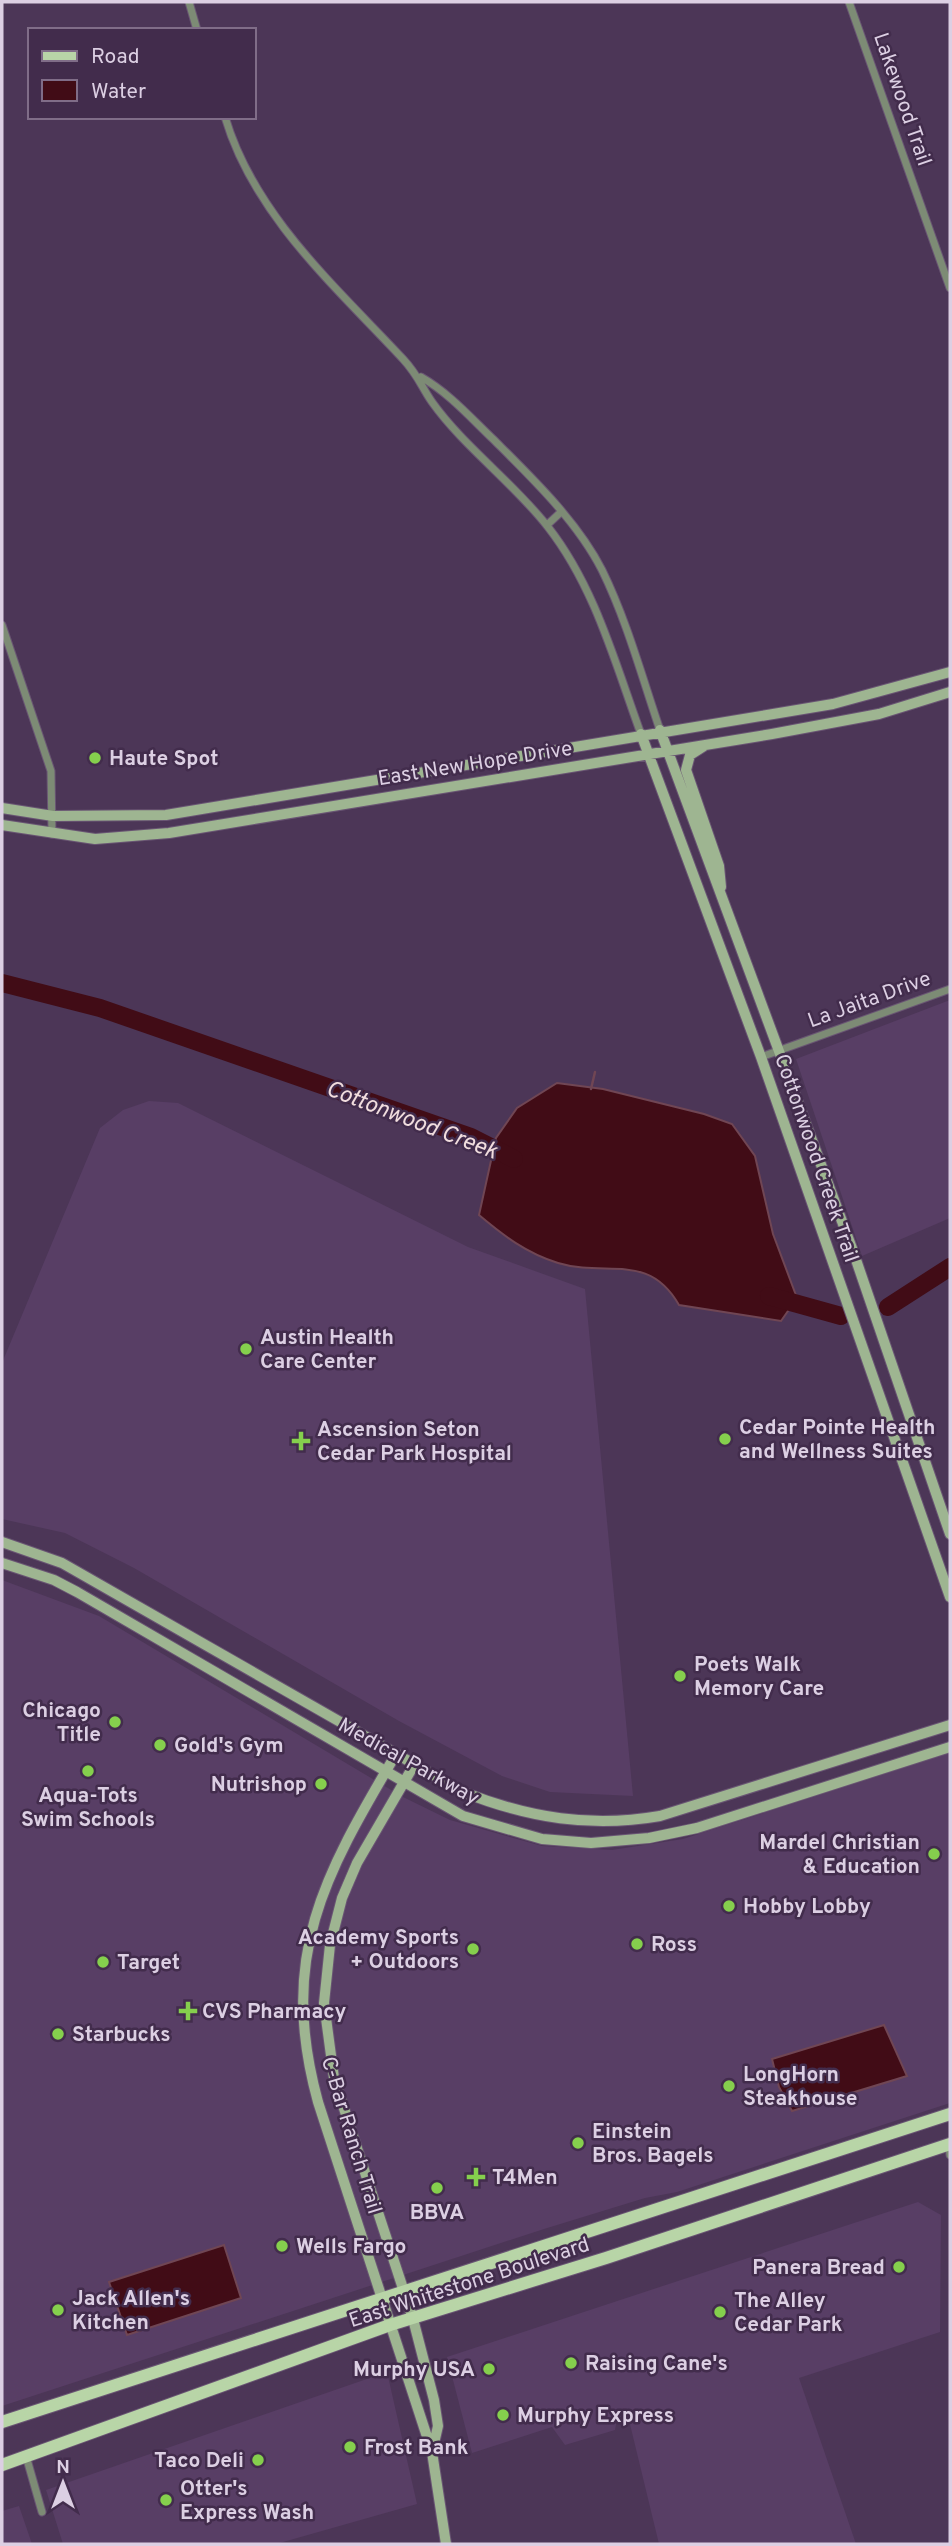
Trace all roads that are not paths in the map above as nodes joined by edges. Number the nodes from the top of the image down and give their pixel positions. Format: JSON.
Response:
{"nodes":[{"id":1,"x":189,"y":2,"type":"edge"},
{"id":2,"x":849,"y":2,"type":"edge"},
{"id":3,"x":196,"y":28,"type":"edge"},
{"id":4,"x":226,"y":119,"type":"edge"},
{"id":5,"x":950,"y":288,"type":"edge"},
{"id":6,"x":419,"y":376,"type":"junction"},
{"id":7,"x":561,"y":512,"type":"junction"},
{"id":8,"x":547,"y":525,"type":"junction"},
{"id":9,"x":2,"y":625,"type":"edge"},
{"id":10,"x":950,"y":672,"type":"edge"},
{"id":11,"x":950,"y":692,"type":"edge"},
{"id":12,"x":660,"y":730,"type":"junction"},
{"id":13,"x":641,"y":734,"type":"junction"},
{"id":14,"x":707,"y":744,"type":"junction"},
{"id":15,"x":667,"y":750,"type":"junction"},
{"id":16,"x":648,"y":753,"type":"junction"},
{"id":17,"x":345,"y":784,"type":"junction"},
{"id":18,"x":341,"y":804,"type":"junction"},
{"id":19,"x":2,"y":808,"type":"edge"},
{"id":20,"x":53,"y":816,"type":"junction"},
{"id":21,"x":2,"y":825,"type":"edge"},
{"id":22,"x":52,"y":834,"type":"junction"},
{"id":23,"x":721,"y":900,"type":"junction"},
{"id":24,"x":950,"y":989,"type":"edge"},
{"id":25,"x":779,"y":1050,"type":"junction"},
{"id":26,"x":761,"y":1057,"type":"junction"},
{"id":27,"x":950,"y":1534,"type":"edge"},
{"id":28,"x":2,"y":1542,"type":"edge"},
{"id":29,"x":2,"y":1563,"type":"edge"},
{"id":30,"x":950,"y":1597,"type":"edge"},
{"id":31,"x":136,"y":1606,"type":"junction"},
{"id":32,"x":125,"y":1620,"type":"junction"},
{"id":33,"x":950,"y":1725,"type":"edge"},
{"id":34,"x":950,"y":1747,"type":"edge"},
{"id":35,"x":396,"y":1754,"type":"junction"},
{"id":36,"x":414,"y":1765,"type":"junction"},
{"id":37,"x":385,"y":1773,"type":"junction"},
{"id":38,"x":404,"y":1784,"type":"junction"},
{"id":39,"x":729,"y":1796,"type":"junction"},
{"id":40,"x":735,"y":1816,"type":"junction"},
{"id":41,"x":304,"y":2025,"type":"junction"},
{"id":42,"x":326,"y":2025,"type":"junction"},
{"id":43,"x":950,"y":2114,"type":"edge"},
{"id":44,"x":950,"y":2144,"type":"edge"},
{"id":45,"x":950,"y":2155,"type":"edge"},
{"id":46,"x":404,"y":2294,"type":"junction"},
{"id":47,"x":383,"y":2300,"type":"junction"},
{"id":48,"x":413,"y":2319,"type":"junction"},
{"id":49,"x":390,"y":2325,"type":"junction"},
{"id":50,"x":2,"y":2422,"type":"edge"},
{"id":51,"x":432,"y":2452,"type":"junction"},
{"id":52,"x":26,"y":2456,"type":"junction"},
{"id":53,"x":2,"y":2466,"type":"edge"},
{"id":54,"x":42,"y":2512,"type":"dead end"},
{"id":55,"x":446,"y":2544,"type":"edge"}],
"edges":[{"from":1,"to":3,"type":"street"},
{"from":2,"to":5,"type":"street","name":"Lakewood Trail"},
{"from":4,"to":6,"type":"street"},
{"from":6,"to":7,"type":"street"},
{"from":6,"to":8,"type":"street"},
{"from":7,"to":8,"type":"street"},
{"from":7,"to":12,"type":"street"},
{"from":8,"to":13,"type":"street"},
{"from":9,"to":20,"type":"street"},
{"from":10,"to":12,"type":"street","name":"East New Hope Drive"},
{"from":11,"to":14,"type":"street","name":"East New Hope Drive"},
{"from":12,"to":13,"type":"street","name":"East New Hope Drive"},
{"from":12,"to":15,"type":"street","name":"Cottonwood Creek Trail"},
{"from":13,"to":16,"type":"street","name":"Cottonwood Creek Trail"},
{"from":13,"to":17,"type":"street","name":"East New Hope Drive"},
{"from":14,"to":15,"type":"street","name":"East New Hope Drive"},
{"from":14,"to":23,"type":"street"},
{"from":15,"to":16,"type":"street","name":"East New Hope Drive"},
{"from":15,"to":23,"type":"street","name":"Cottonwood Creek Trail"},
{"from":16,"to":18,"type":"street","name":"East New Hope Drive"},
{"from":16,"to":26,"type":"street","name":"Cottonwood Creek Trail"},
{"from":17,"to":18,"type":"street"},
{"from":17,"to":20,"type":"street","name":"East New Hope Drive"},
{"from":18,"to":22,"type":"street","name":"East New Hope Drive"},
{"from":19,"to":20,"type":"street","name":"East New Hope Drive"},
{"from":20,"to":22,"type":"street"},
{"from":21,"to":22,"type":"street","name":"East New Hope Drive"},
{"from":23,"to":25,"type":"street","name":"Cottonwood Creek Trail"},
{"from":24,"to":25,"type":"street","name":"La Jaita Drive"},
{"from":25,"to":26,"type":"street","name":"La Jaita Drive"},
{"from":25,"to":27,"type":"street","name":"Cottonwood Creek Trail"},
{"from":26,"to":30,"type":"street","name":"Cottonwood Creek Trail"},
{"from":28,"to":31,"type":"street","name":"Medical Parkway"},
{"from":29,"to":32,"type":"street","name":"Medical Parkway"},
{"from":31,"to":32,"type":"street"},
{"from":31,"to":35,"type":"street","name":"Medical Parkway"},
{"from":32,"to":37,"type":"street","name":"Medical Parkway"},
{"from":33,"to":39,"type":"street","name":"Medical Parkway"},
{"from":34,"to":40,"type":"street","name":"Medical Parkway"},
{"from":35,"to":36,"type":"street","name":"Medical Parkway"},
{"from":35,"to":37,"type":"street","name":"C-Bar Ranch Trail"},
{"from":36,"to":38,"type":"street","name":"C-Bar Ranch Trail"},
{"from":36,"to":39,"type":"street","name":"Medical Parkway"},
{"from":37,"to":38,"type":"street","name":"Medical Parkway"},
{"from":37,"to":41,"type":"street","name":"C-Bar Ranch Trail"},
{"from":38,"to":40,"type":"street","name":"Medical Parkway"},
{"from":38,"to":42,"type":"street","name":"C-Bar Ranch Trail"},
{"from":39,"to":40,"type":"street"},
{"from":41,"to":42,"type":"street"},
{"from":41,"to":47,"type":"street","name":"C-Bar Ranch Trail"},
{"from":42,"to":46,"type":"street","name":"C-Bar Ranch Trail"},
{"from":43,"to":46,"type":"main road","name":"East Whitestone Boulevard"},
{"from":44,"to":45,"type":"street"},
{"from":44,"to":48,"type":"main road","name":"East Whitestone Boulevard"},
{"from":46,"to":47,"type":"main road","name":"East Whitestone Boulevard"},
{"from":46,"to":48,"type":"street","name":"C-Bar Ranch Trail"},
{"from":47,"to":49,"type":"street","name":"C-Bar Ranch Trail"},
{"from":47,"to":50,"type":"main road","name":"East Whitestone Boulevard"},
{"from":48,"to":49,"type":"main road","name":"East Whitestone Boulevard"},
{"from":48,"to":51,"type":"street","name":"C-Bar Ranch Trail"},
{"from":49,"to":51,"type":"street","name":"C-Bar Ranch Trail"},
{"from":49,"to":52,"type":"main road","name":"East Whitestone Boulevard"},
{"from":51,"to":55,"type":"street","name":"C-Bar Ranch Trail"},
{"from":52,"to":53,"type":"main road","name":"East Whitestone Boulevard"},
{"from":52,"to":54,"type":"street"}]}
